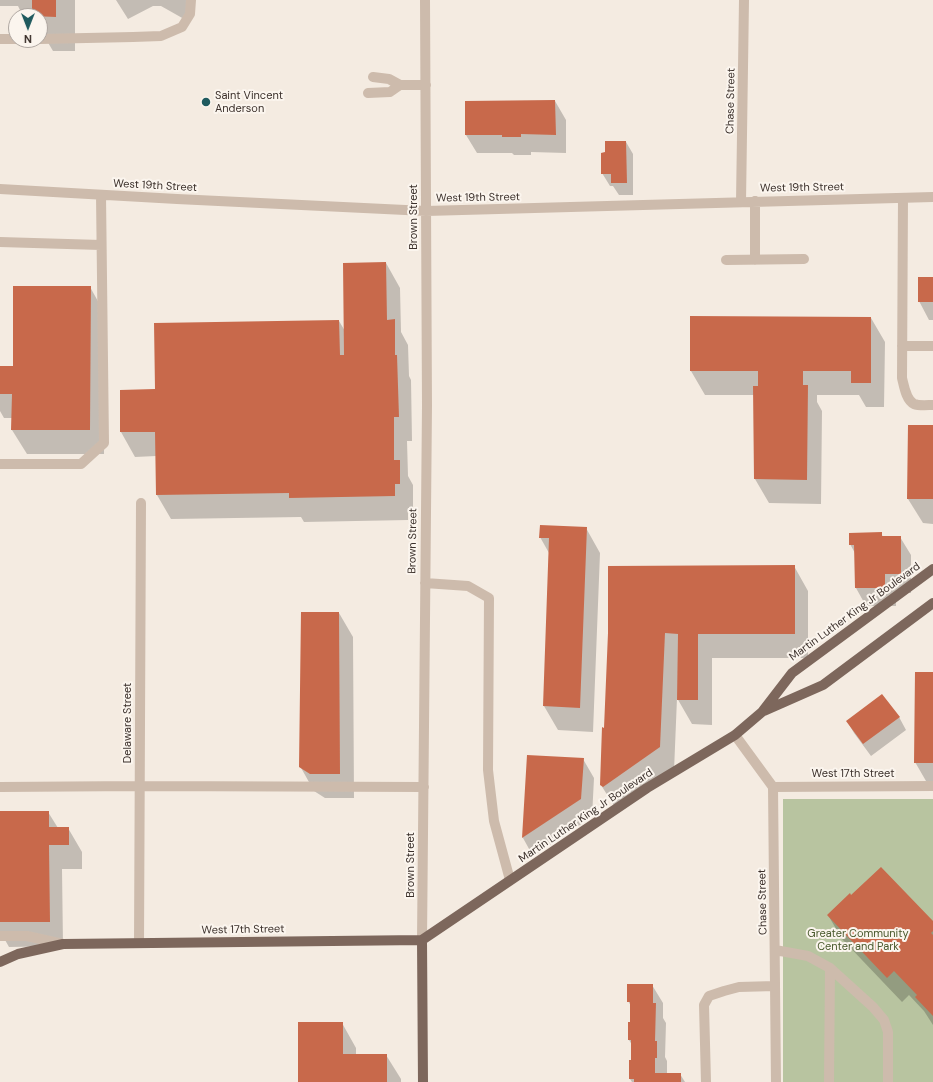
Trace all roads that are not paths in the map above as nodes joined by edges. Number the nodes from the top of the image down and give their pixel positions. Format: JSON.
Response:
{"nodes":[{"id":1,"x":191,"y":0,"type":"edge"},
{"id":2,"x":425,"y":0,"type":"edge"},
{"id":3,"x":744,"y":0,"type":"edge"},
{"id":4,"x":48,"y":39,"type":"edge"},
{"id":5,"x":373,"y":77,"type":"dead end"},
{"id":6,"x":400,"y":85,"type":"junction"},
{"id":7,"x":426,"y":85,"type":"junction"},
{"id":8,"x":368,"y":93,"type":"dead end"},
{"id":9,"x":0,"y":189,"type":"edge"},
{"id":10,"x":101,"y":195,"type":"junction"},
{"id":11,"x":933,"y":197,"type":"edge"},
{"id":12,"x":903,"y":198,"type":"junction"},
{"id":13,"x":754,"y":201,"type":"junction"},
{"id":14,"x":741,"y":202,"type":"junction"},
{"id":15,"x":426,"y":211,"type":"junction"},
{"id":16,"x":0,"y":242,"type":"edge"},
{"id":17,"x":102,"y":245,"type":"junction"},
{"id":18,"x":804,"y":259,"type":"dead end"},
{"id":19,"x":726,"y":260,"type":"dead end"},
{"id":20,"x":755,"y":260,"type":"junction"},
{"id":21,"x":902,"y":346,"type":"junction"},
{"id":22,"x":933,"y":346,"type":"edge"},
{"id":23,"x":933,"y":405,"type":"edge"},
{"id":24,"x":0,"y":464,"type":"edge"},
{"id":25,"x":141,"y":503,"type":"dead end"},
{"id":26,"x":933,"y":569,"type":"edge"},
{"id":27,"x":425,"y":583,"type":"junction"},
{"id":28,"x":933,"y":603,"type":"edge"},
{"id":29,"x":762,"y":712,"type":"junction"},
{"id":30,"x":735,"y":735,"type":"junction"},
{"id":31,"x":140,"y":786,"type":"junction"},
{"id":32,"x":933,"y":786,"type":"edge"},
{"id":33,"x":0,"y":787,"type":"edge"},
{"id":34,"x":424,"y":787,"type":"junction"},
{"id":35,"x":773,"y":787,"type":"junction"},
{"id":36,"x":510,"y":880,"type":"junction"},
{"id":37,"x":0,"y":936,"type":"edge"},
{"id":38,"x":422,"y":940,"type":"junction"},
{"id":39,"x":140,"y":943,"type":"junction"},
{"id":40,"x":63,"y":944,"type":"junction"},
{"id":41,"x":775,"y":950,"type":"junction"},
{"id":42,"x":0,"y":962,"type":"edge"},
{"id":43,"x":830,"y":968,"type":"junction"},
{"id":44,"x":775,"y":986,"type":"junction"},
{"id":45,"x":423,"y":1082,"type":"edge"},
{"id":46,"x":706,"y":1082,"type":"edge"},
{"id":47,"x":776,"y":1082,"type":"edge"},
{"id":48,"x":829,"y":1082,"type":"edge"},
{"id":49,"x":888,"y":1082,"type":"edge"}],
"edges":[{"from":1,"to":4,"type":"street"},
{"from":2,"to":7,"type":"street","name":"Brown Street"},
{"from":3,"to":14,"type":"street","name":"Chase Street"},
{"from":5,"to":6,"type":"street"},
{"from":6,"to":7,"type":"street"},
{"from":6,"to":8,"type":"street"},
{"from":7,"to":15,"type":"street","name":"Brown Street"},
{"from":9,"to":10,"type":"street","name":"West 19th Street"},
{"from":10,"to":15,"type":"street","name":"West 19th Street"},
{"from":10,"to":17,"type":"street"},
{"from":11,"to":12,"type":"street","name":"West 19th Street"},
{"from":12,"to":13,"type":"street","name":"West 19th Street"},
{"from":12,"to":21,"type":"street"},
{"from":13,"to":14,"type":"street","name":"West 19th Street"},
{"from":13,"to":20,"type":"street"},
{"from":14,"to":15,"type":"street","name":"West 19th Street"},
{"from":15,"to":27,"type":"street","name":"Brown Street"},
{"from":16,"to":17,"type":"street"},
{"from":17,"to":24,"type":"street"},
{"from":18,"to":20,"type":"street"},
{"from":19,"to":20,"type":"street"},
{"from":21,"to":22,"type":"street"},
{"from":21,"to":23,"type":"street"},
{"from":25,"to":31,"type":"street","name":"Delaware Street"},
{"from":26,"to":29,"type":"main road","name":"Martin Luther King Jr Boulevard"},
{"from":27,"to":34,"type":"street","name":"Brown Street"},
{"from":27,"to":36,"type":"street"},
{"from":28,"to":29,"type":"main road","name":"Martin Luther King Jr Boulevard"},
{"from":29,"to":30,"type":"main road","name":"Martin Luther King Jr Boulevard"},
{"from":30,"to":35,"type":"street"},
{"from":30,"to":36,"type":"main road","name":"Martin Luther King Jr Boulevard"},
{"from":31,"to":33,"type":"street"},
{"from":31,"to":34,"type":"street"},
{"from":31,"to":39,"type":"street","name":"Delaware Street"},
{"from":32,"to":35,"type":"street","name":"West 17th Street"},
{"from":34,"to":38,"type":"street","name":"Brown Street"},
{"from":35,"to":41,"type":"street","name":"Chase Street"},
{"from":36,"to":38,"type":"main road","name":"Martin Luther King Jr Boulevard"},
{"from":37,"to":40,"type":"street","name":"West 17th Street"},
{"from":38,"to":39,"type":"main road","name":"West 17th Street"},
{"from":38,"to":45,"type":"main road","name":"Brown Street"},
{"from":39,"to":40,"type":"main road","name":"West 17th Street"},
{"from":40,"to":42,"type":"main road","name":"West 17th Street"},
{"from":41,"to":43,"type":"street"},
{"from":41,"to":44,"type":"street","name":"Chase Street"},
{"from":43,"to":48,"type":"street"},
{"from":43,"to":49,"type":"street"},
{"from":44,"to":46,"type":"street"},
{"from":44,"to":47,"type":"street","name":"Chase Street"}]}
